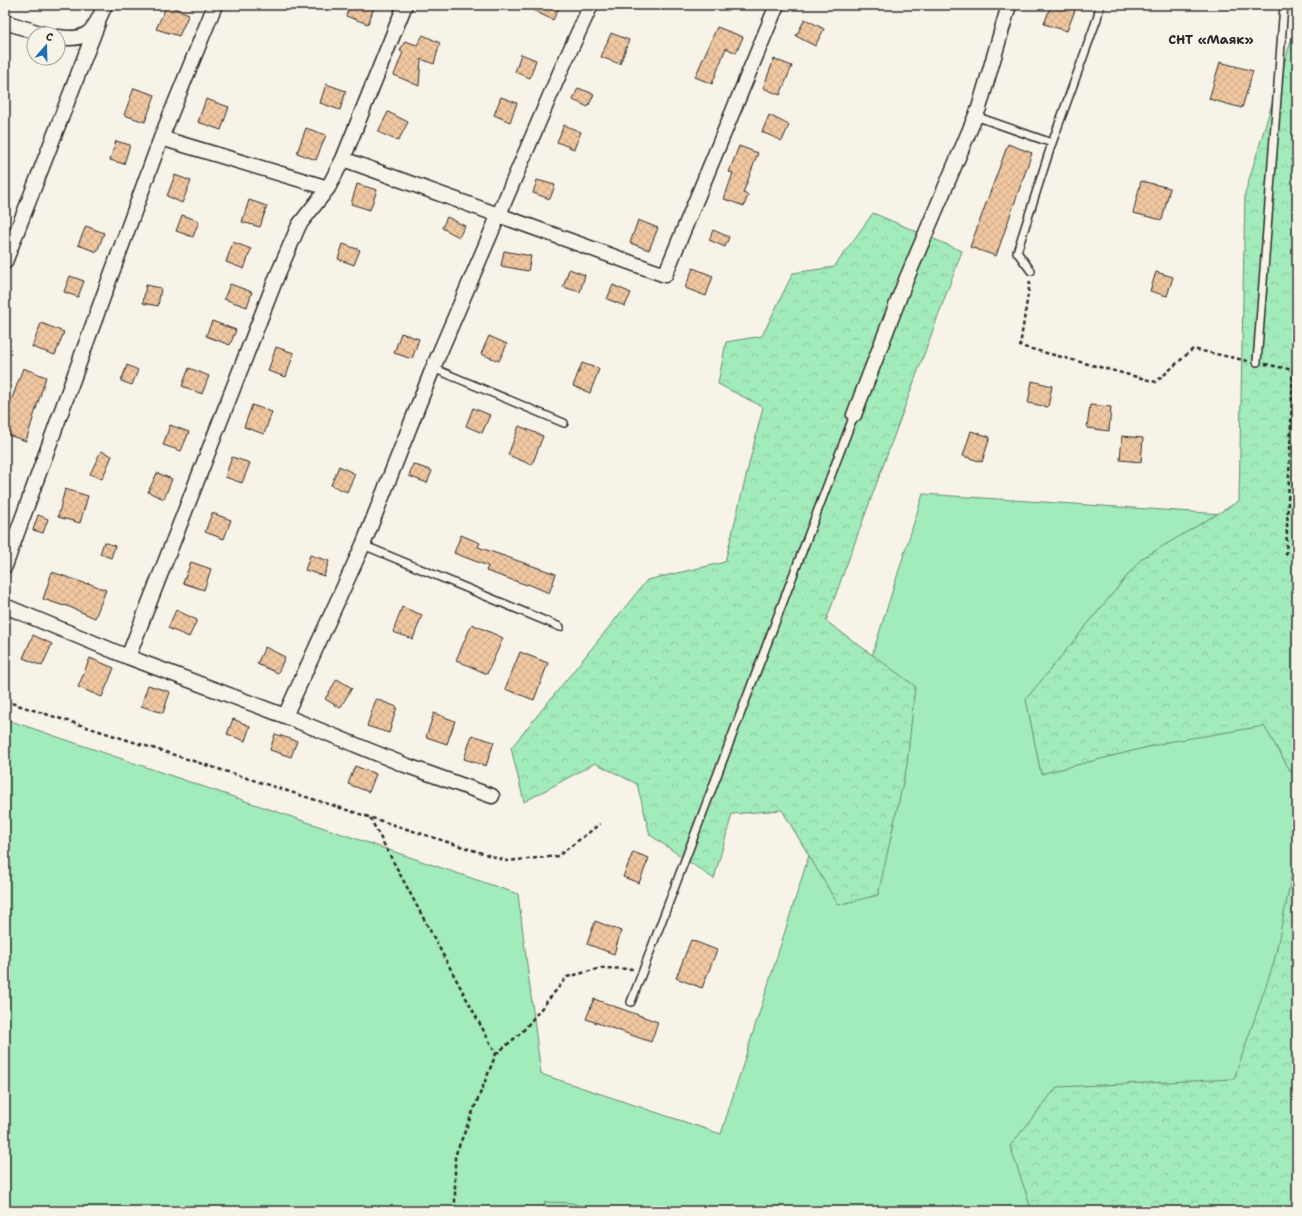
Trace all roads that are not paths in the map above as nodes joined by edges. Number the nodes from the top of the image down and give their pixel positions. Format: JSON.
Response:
{"nodes":[{"id":1,"x":105,"y":5,"type":"edge"},
{"id":2,"x":215,"y":5,"type":"edge"},
{"id":3,"x":405,"y":5,"type":"edge"},
{"id":4,"x":591,"y":5,"type":"edge"},
{"id":5,"x":777,"y":5,"type":"edge"},
{"id":6,"x":1010,"y":5,"type":"edge"},
{"id":7,"x":1100,"y":5,"type":"edge"},
{"id":8,"x":1284,"y":5,"type":"edge"},
{"id":9,"x":5,"y":22,"type":"edge"},
{"id":10,"x":98,"y":23,"type":"junction"},
{"id":11,"x":26,"y":29,"type":"edge"},
{"id":12,"x":66,"y":39,"type":"edge"},
{"id":13,"x":975,"y":116,"type":"junction"},
{"id":14,"x":161,"y":138,"type":"junction"},
{"id":15,"x":1052,"y":143,"type":"junction"},
{"id":16,"x":342,"y":159,"type":"junction"},
{"id":17,"x":328,"y":188,"type":"junction"},
{"id":18,"x":498,"y":215,"type":"junction"},
{"id":19,"x":5,"y":262,"type":"edge"},
{"id":20,"x":1031,"y":271,"type":"road end"},
{"id":21,"x":1257,"y":362,"type":"road end"},
{"id":22,"x":433,"y":368,"type":"junction"},
{"id":23,"x":854,"y":415,"type":"joint"},
{"id":24,"x":564,"y":423,"type":"dead end"},
{"id":25,"x":363,"y":545,"type":"junction"},
{"id":26,"x":5,"y":566,"type":"edge"},
{"id":27,"x":5,"y":606,"type":"edge"},
{"id":28,"x":560,"y":627,"type":"dead end"},
{"id":29,"x":128,"y":657,"type":"junction"},
{"id":30,"x":285,"y":716,"type":"junction"},
{"id":31,"x":492,"y":796,"type":"dead end"},
{"id":32,"x":630,"y":1002,"type":"dead end"}],
"edges":[{"from":1,"to":10,"type":"street"},
{"from":2,"to":14,"type":"street"},
{"from":3,"to":16,"type":"street"},
{"from":4,"to":18,"type":"street"},
{"from":5,"to":18,"type":"street"},
{"from":6,"to":13,"type":"street"},
{"from":7,"to":15,"type":"lane"},
{"from":8,"to":21,"type":"lane"},
{"from":9,"to":11,"type":"street"},
{"from":10,"to":12,"type":"street"},
{"from":10,"to":19,"type":"street"},
{"from":13,"to":15,"type":"lane"},
{"from":13,"to":23,"type":"street"},
{"from":14,"to":17,"type":"street"},
{"from":14,"to":26,"type":"street"},
{"from":15,"to":20,"type":"lane"},
{"from":16,"to":17,"type":"street"},
{"from":16,"to":18,"type":"street"},
{"from":17,"to":29,"type":"street"},
{"from":18,"to":22,"type":"street"},
{"from":22,"to":24,"type":"lane"},
{"from":22,"to":25,"type":"street"},
{"from":23,"to":32,"type":"lane"},
{"from":25,"to":28,"type":"lane"},
{"from":25,"to":30,"type":"street"},
{"from":27,"to":29,"type":"street"},
{"from":29,"to":30,"type":"street"},
{"from":30,"to":31,"type":"street"}]}
